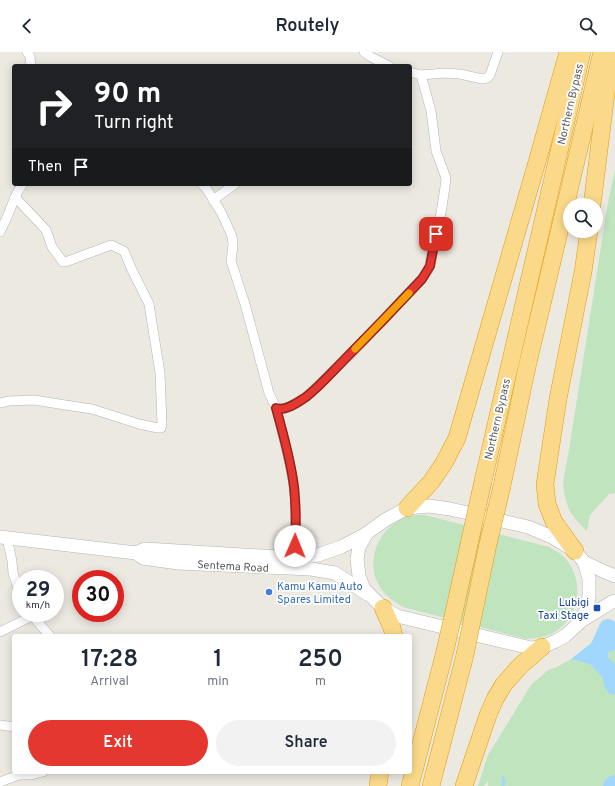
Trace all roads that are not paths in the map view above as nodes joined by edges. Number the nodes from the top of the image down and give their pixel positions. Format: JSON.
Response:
{"nodes":[{"id":1,"x":27,"y":52,"type":"edge"},
{"id":2,"x":364,"y":52,"type":"edge"},
{"id":3,"x":498,"y":52,"type":"edge"},
{"id":4,"x":568,"y":52,"type":"edge"},
{"id":5,"x":582,"y":52,"type":"edge"},
{"id":6,"x":602,"y":52,"type":"edge"},
{"id":7,"x":611,"y":52,"type":"edge"},
{"id":8,"x":32,"y":64,"type":"edge"},
{"id":9,"x":385,"y":64,"type":"edge"},
{"id":10,"x":412,"y":73,"type":"edge"},
{"id":11,"x":421,"y":75,"type":"junction"},
{"id":12,"x":22,"y":186,"type":"edge"},
{"id":13,"x":204,"y":186,"type":"edge"},
{"id":14,"x":232,"y":186,"type":"edge"},
{"id":15,"x":15,"y":197,"type":"junction"},
{"id":16,"x":593,"y":198,"type":"edge"},
{"id":17,"x":213,"y":200,"type":"junction"},
{"id":18,"x":0,"y":232,"type":"edge"},
{"id":19,"x":587,"y":238,"type":"edge"},
{"id":20,"x":0,"y":403,"type":"edge"},
{"id":21,"x":276,"y":408,"type":"junction"},
{"id":22,"x":407,"y":508,"type":"junction"},
{"id":23,"x":367,"y":533,"type":"junction"},
{"id":24,"x":4,"y":538,"type":"edge"},
{"id":25,"x":136,"y":553,"type":"junction"},
{"id":26,"x":580,"y":557,"type":"junction"},
{"id":27,"x":294,"y":558,"type":"junction"},
{"id":28,"x":13,"y":570,"type":"edge"},
{"id":29,"x":615,"y":576,"type":"edge"},
{"id":30,"x":615,"y":601,"type":"edge"},
{"id":31,"x":378,"y":603,"type":"junction"},
{"id":32,"x":17,"y":622,"type":"edge"},
{"id":33,"x":38,"y":622,"type":"edge"},
{"id":34,"x":579,"y":623,"type":"junction"},
{"id":35,"x":0,"y":632,"type":"edge"},
{"id":36,"x":48,"y":634,"type":"edge"},
{"id":37,"x":394,"y":634,"type":"edge"},
{"id":38,"x":542,"y":647,"type":"junction"},
{"id":39,"x":0,"y":725,"type":"edge"},
{"id":40,"x":12,"y":727,"type":"edge"},
{"id":41,"x":35,"y":774,"type":"edge"},
{"id":42,"x":380,"y":774,"type":"edge"},
{"id":43,"x":0,"y":782,"type":"edge"},
{"id":44,"x":378,"y":786,"type":"edge"},
{"id":45,"x":410,"y":786,"type":"edge"},
{"id":46,"x":431,"y":786,"type":"edge"},
{"id":47,"x":464,"y":786,"type":"edge"}],
"edges":[{"from":1,"to":8,"type":"street"},
{"from":2,"to":9,"type":"street"},
{"from":3,"to":11,"type":"street"},
{"from":4,"to":22,"type":"highway"},
{"from":5,"to":45,"type":"highway","name":"Northern Bypass","bridge":true},
{"from":6,"to":46,"type":"highway","name":"Northern Bypass","bridge":true},
{"from":7,"to":16,"type":"highway"},
{"from":10,"to":11,"type":"street"},
{"from":11,"to":21,"type":"street"},
{"from":12,"to":15,"type":"street"},
{"from":13,"to":17,"type":"street"},
{"from":14,"to":17,"type":"street"},
{"from":15,"to":18,"type":"street"},
{"from":15,"to":20,"type":"street"},
{"from":17,"to":21,"type":"street"},
{"from":19,"to":26,"type":"highway"},
{"from":21,"to":27,"type":"street"},
{"from":22,"to":23,"type":"main road","name":"Sentema Road"},
{"from":22,"to":26,"type":"main road"},
{"from":23,"to":27,"type":"main road","name":"Sentema Road"},
{"from":23,"to":31,"type":"main road"},
{"from":24,"to":25,"type":"main road","name":"Sentema Road"},
{"from":24,"to":28,"type":"street"},
{"from":25,"to":27,"type":"main road","name":"Sentema Road"},
{"from":25,"to":31,"type":"main road","name":"Sentema Road"},
{"from":26,"to":29,"type":"main road"},
{"from":26,"to":34,"type":"main road"},
{"from":30,"to":34,"type":"main road"},
{"from":31,"to":37,"type":"highway"},
{"from":31,"to":38,"type":"main road","name":"Sentema Road"},
{"from":32,"to":35,"type":"street"},
{"from":33,"to":36,"type":"street"},
{"from":34,"to":38,"type":"main road"},
{"from":38,"to":47,"type":"highway"},
{"from":39,"to":40,"type":"street"},
{"from":41,"to":43,"type":"street"},
{"from":42,"to":44,"type":"highway"}]}
